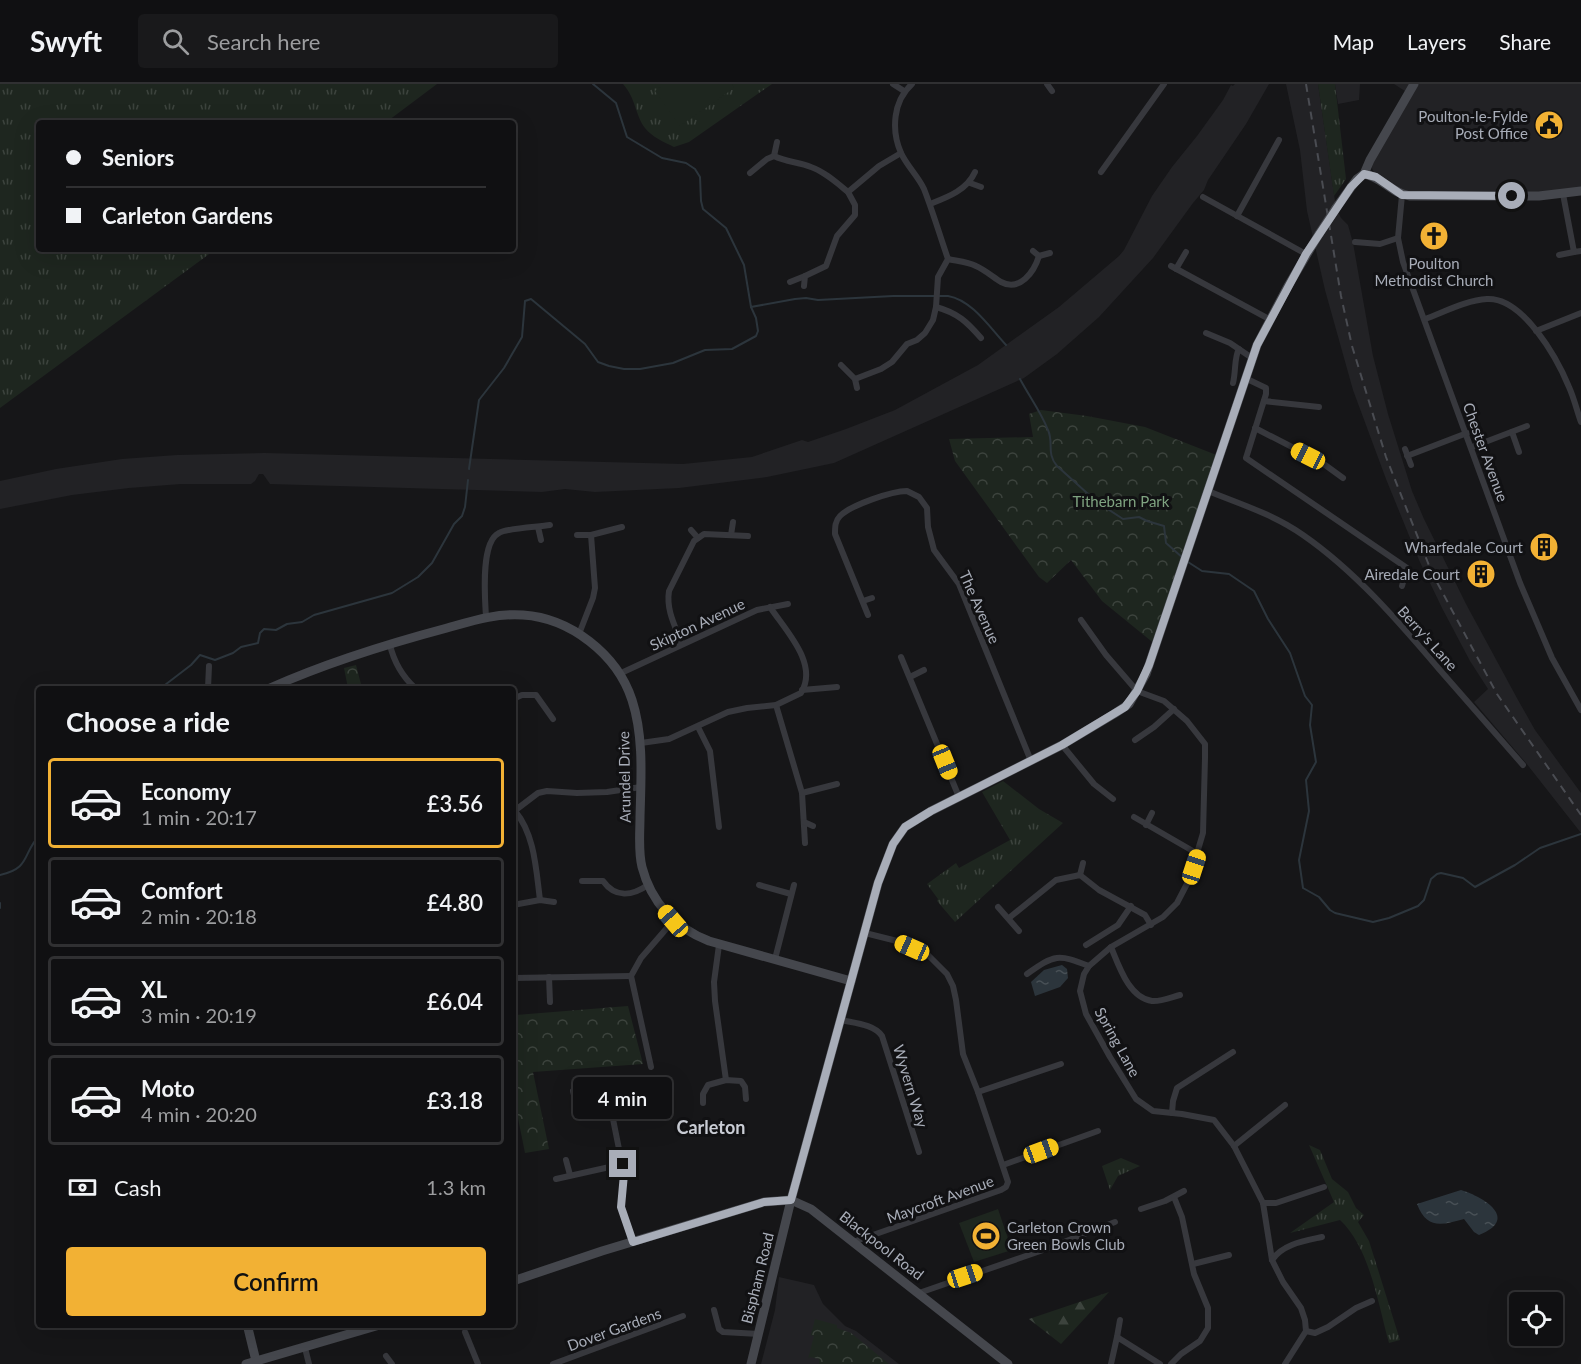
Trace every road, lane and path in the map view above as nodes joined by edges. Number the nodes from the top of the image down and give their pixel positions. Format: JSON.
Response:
{"nodes":[{"id":1,"x":893,"y":84,"type":"edge"},
{"id":2,"x":912,"y":84,"type":"edge"},
{"id":3,"x":1047,"y":84,"type":"edge"},
{"id":4,"x":1164,"y":84,"type":"edge"},
{"id":5,"x":1413,"y":84,"type":"edge"},
{"id":6,"x":904,"y":91,"type":"junction"},
{"id":7,"x":1053,"y":91,"type":"dead end"},
{"id":8,"x":1279,"y":140,"type":"dead end"},
{"id":9,"x":777,"y":142,"type":"dead end"},
{"id":10,"x":901,"y":153,"type":"junction"},
{"id":11,"x":1373,"y":154,"type":"junction"},
{"id":12,"x":774,"y":156,"type":"junction"},
{"id":13,"x":975,"y":171,"type":"dead end"},
{"id":14,"x":1101,"y":172,"type":"dead end"},
{"id":15,"x":750,"y":173,"type":"dead end"},
{"id":16,"x":1364,"y":174,"type":"junction"},
{"id":17,"x":1376,"y":177,"type":"junction"},
{"id":18,"x":970,"y":183,"type":"junction"},
{"id":19,"x":981,"y":187,"type":"dead end"},
{"id":20,"x":1581,"y":190,"type":"edge"},
{"id":21,"x":848,"y":192,"type":"junction"},
{"id":22,"x":1563,"y":194,"type":"junction"},
{"id":23,"x":1402,"y":195,"type":"junction"},
{"id":24,"x":1203,"y":197,"type":"dead end"},
{"id":25,"x":930,"y":204,"type":"junction"},
{"id":26,"x":1237,"y":216,"type":"junction"},
{"id":27,"x":1398,"y":238,"type":"junction"},
{"id":28,"x":1355,"y":242,"type":"dead end"},
{"id":29,"x":1033,"y":251,"type":"dead end"},
{"id":30,"x":1577,"y":251,"type":"edge"},
{"id":31,"x":1186,"y":252,"type":"dead end"},
{"id":32,"x":1050,"y":253,"type":"dead end"},
{"id":33,"x":1306,"y":254,"type":"junction"},
{"id":34,"x":1559,"y":255,"type":"dead end"},
{"id":35,"x":1039,"y":256,"type":"junction"},
{"id":36,"x":948,"y":259,"type":"junction"},
{"id":37,"x":805,"y":276,"type":"junction"},
{"id":38,"x":790,"y":282,"type":"dead end"},
{"id":39,"x":804,"y":286,"type":"dead end"},
{"id":40,"x":936,"y":304,"type":"junction"},
{"id":41,"x":1581,"y":312,"type":"edge"},
{"id":42,"x":1271,"y":320,"type":"junction"},
{"id":43,"x":1425,"y":320,"type":"junction"},
{"id":44,"x":1536,"y":331,"type":"junction"},
{"id":45,"x":1206,"y":333,"type":"dead end"},
{"id":46,"x":981,"y":338,"type":"dead end"},
{"id":47,"x":1239,"y":349,"type":"junction"},
{"id":48,"x":1252,"y":358,"type":"junction"},
{"id":49,"x":841,"y":364,"type":"dead end"},
{"id":50,"x":1245,"y":378,"type":"junction"},
{"id":51,"x":855,"y":379,"type":"junction"},
{"id":52,"x":1233,"y":383,"type":"dead end"},
{"id":53,"x":857,"y":388,"type":"dead end"},
{"id":54,"x":1264,"y":401,"type":"junction"},
{"id":55,"x":1319,"y":407,"type":"dead end"},
{"id":56,"x":1581,"y":422,"type":"edge"},
{"id":57,"x":1527,"y":426,"type":"dead end"},
{"id":58,"x":1255,"y":428,"type":"junction"},
{"id":59,"x":1512,"y":432,"type":"junction"},
{"id":60,"x":1467,"y":433,"type":"junction"},
{"id":61,"x":1472,"y":447,"type":"junction"},
{"id":62,"x":1405,"y":449,"type":"dead end"},
{"id":63,"x":1519,"y":452,"type":"dead end"},
{"id":64,"x":1407,"y":456,"type":"junction"},
{"id":65,"x":1411,"y":465,"type":"dead end"},
{"id":66,"x":1343,"y":478,"type":"dead end"},
{"id":67,"x":1208,"y":491,"type":"junction"},
{"id":68,"x":733,"y":522,"type":"dead end"},
{"id":69,"x":550,"y":525,"type":"dead end"},
{"id":70,"x":538,"y":527,"type":"junction"},
{"id":71,"x":622,"y":527,"type":"dead end"},
{"id":72,"x":691,"y":530,"type":"dead end"},
{"id":73,"x":577,"y":535,"type":"dead end"},
{"id":74,"x":591,"y":535,"type":"junction"},
{"id":75,"x":731,"y":535,"type":"junction"},
{"id":76,"x":748,"y":536,"type":"dead end"},
{"id":77,"x":698,"y":538,"type":"junction"},
{"id":78,"x":541,"y":540,"type":"dead end"},
{"id":79,"x":1402,"y":586,"type":"dead end"},
{"id":80,"x":872,"y":598,"type":"dead end"},
{"id":81,"x":863,"y":601,"type":"junction"},
{"id":82,"x":788,"y":604,"type":"dead end"},
{"id":83,"x":770,"y":607,"type":"junction"},
{"id":84,"x":868,"y":615,"type":"dead end"},
{"id":85,"x":486,"y":617,"type":"junction"},
{"id":86,"x":1081,"y":620,"type":"dead end"},
{"id":87,"x":579,"y":634,"type":"junction"},
{"id":88,"x":682,"y":644,"type":"junction"},
{"id":89,"x":390,"y":645,"type":"junction"},
{"id":90,"x":901,"y":657,"type":"dead end"},
{"id":91,"x":209,"y":666,"type":"dead end"},
{"id":92,"x":924,"y":670,"type":"dead end"},
{"id":93,"x":619,"y":674,"type":"junction"},
{"id":94,"x":909,"y":677,"type":"junction"},
{"id":95,"x":208,"y":686,"type":"edge"},
{"id":96,"x":275,"y":686,"type":"edge"},
{"id":97,"x":413,"y":686,"type":"edge"},
{"id":98,"x":837,"y":687,"type":"dead end"},
{"id":99,"x":541,"y":688,"type":"dead end"},
{"id":100,"x":802,"y":690,"type":"junction"},
{"id":101,"x":1137,"y":691,"type":"junction"},
{"id":102,"x":536,"y":695,"type":"junction"},
{"id":103,"x":516,"y":698,"type":"edge"},
{"id":104,"x":776,"y":705,"type":"junction"},
{"id":105,"x":1174,"y":709,"type":"junction"},
{"id":106,"x":1581,"y":710,"type":"edge"},
{"id":107,"x":554,"y":719,"type":"dead end"},
{"id":108,"x":698,"y":727,"type":"junction"},
{"id":109,"x":1135,"y":740,"type":"dead end"},
{"id":110,"x":640,"y":743,"type":"junction"},
{"id":111,"x":1062,"y":745,"type":"junction"},
{"id":112,"x":1031,"y":761,"type":"junction"},
{"id":113,"x":1523,"y":765,"type":"dead end"},
{"id":114,"x":837,"y":784,"type":"dead end"},
{"id":115,"x":641,"y":787,"type":"junction"},
{"id":116,"x":802,"y":793,"type":"junction"},
{"id":117,"x":959,"y":797,"type":"junction"},
{"id":118,"x":1113,"y":799,"type":"dead end"},
{"id":119,"x":718,"y":808,"type":"junction"},
{"id":120,"x":727,"y":808,"type":"dead end"},
{"id":121,"x":516,"y":810,"type":"edge"},
{"id":122,"x":1152,"y":813,"type":"dead end"},
{"id":123,"x":516,"y":814,"type":"edge"},
{"id":124,"x":1134,"y":817,"type":"dead end"},
{"id":125,"x":804,"y":822,"type":"junction"},
{"id":126,"x":813,"y":825,"type":"dead end"},
{"id":127,"x":1146,"y":825,"type":"junction"},
{"id":128,"x":719,"y":827,"type":"dead end"},
{"id":129,"x":805,"y":843,"type":"dead end"},
{"id":130,"x":1198,"y":854,"type":"junction"},
{"id":131,"x":1083,"y":863,"type":"dead end"},
{"id":132,"x":1080,"y":875,"type":"junction"},
{"id":133,"x":582,"y":881,"type":"dead end"},
{"id":134,"x":648,"y":885,"type":"junction"},
{"id":135,"x":759,"y":885,"type":"dead end"},
{"id":136,"x":794,"y":885,"type":"dead end"},
{"id":137,"x":791,"y":894,"type":"junction"},
{"id":138,"x":540,"y":900,"type":"junction"},
{"id":139,"x":554,"y":902,"type":"dead end"},
{"id":140,"x":516,"y":904,"type":"edge"},
{"id":141,"x":1131,"y":906,"type":"junction"},
{"id":142,"x":998,"y":907,"type":"dead end"},
{"id":143,"x":1009,"y":918,"type":"junction"},
{"id":144,"x":673,"y":921,"type":"junction"},
{"id":145,"x":1151,"y":925,"type":"junction"},
{"id":146,"x":1019,"y":931,"type":"dead end"},
{"id":147,"x":865,"y":933,"type":"junction"},
{"id":148,"x":719,"y":945,"type":"junction"},
{"id":149,"x":1086,"y":945,"type":"dead end"},
{"id":150,"x":1111,"y":947,"type":"junction"},
{"id":151,"x":775,"y":959,"type":"junction"},
{"id":152,"x":1089,"y":966,"type":"junction"},
{"id":153,"x":1027,"y":974,"type":"dead end"},
{"id":154,"x":631,"y":976,"type":"junction"},
{"id":155,"x":516,"y":978,"type":"edge"},
{"id":156,"x":549,"y":978,"type":"junction"},
{"id":157,"x":851,"y":981,"type":"junction"},
{"id":158,"x":1180,"y":995,"type":"dead end"},
{"id":159,"x":550,"y":1002,"type":"dead end"},
{"id":160,"x":841,"y":1020,"type":"junction"},
{"id":161,"x":1233,"y":1052,"type":"dead end"},
{"id":162,"x":1060,"y":1064,"type":"dead end"},
{"id":163,"x":651,"y":1067,"type":"dead end"},
{"id":164,"x":726,"y":1080,"type":"junction"},
{"id":165,"x":573,"y":1091,"type":"dead end"},
{"id":166,"x":978,"y":1092,"type":"junction"},
{"id":167,"x":746,"y":1099,"type":"dead end"},
{"id":168,"x":576,"y":1101,"type":"junction"},
{"id":169,"x":703,"y":1103,"type":"dead end"},
{"id":170,"x":1285,"y":1105,"type":"dead end"},
{"id":171,"x":578,"y":1111,"type":"dead end"},
{"id":172,"x":1172,"y":1113,"type":"junction"},
{"id":173,"x":1098,"y":1131,"type":"dead end"},
{"id":174,"x":1234,"y":1146,"type":"junction"},
{"id":175,"x":919,"y":1152,"type":"dead end"},
{"id":176,"x":566,"y":1160,"type":"dead end"},
{"id":177,"x":623,"y":1164,"type":"junction"},
{"id":178,"x":1003,"y":1165,"type":"junction"},
{"id":179,"x":570,"y":1175,"type":"junction"},
{"id":180,"x":556,"y":1179,"type":"dead end"},
{"id":181,"x":1324,"y":1187,"type":"dead end"},
{"id":182,"x":1184,"y":1191,"type":"dead end"},
{"id":183,"x":1174,"y":1197,"type":"junction"},
{"id":184,"x":791,"y":1200,"type":"junction"},
{"id":185,"x":1263,"y":1203,"type":"junction"},
{"id":186,"x":1141,"y":1209,"type":"dead end"},
{"id":187,"x":1115,"y":1222,"type":"dead end"},
{"id":188,"x":1322,"y":1236,"type":"dead end"},
{"id":189,"x":633,"y":1242,"type":"junction"},
{"id":190,"x":853,"y":1242,"type":"junction"},
{"id":191,"x":1229,"y":1255,"type":"dead end"},
{"id":192,"x":1272,"y":1260,"type":"junction"},
{"id":193,"x":1193,"y":1264,"type":"junction"},
{"id":194,"x":516,"y":1280,"type":"edge"},
{"id":195,"x":919,"y":1293,"type":"junction"},
{"id":196,"x":1372,"y":1301,"type":"dead end"},
{"id":197,"x":714,"y":1310,"type":"dead end"},
{"id":198,"x":683,"y":1316,"type":"dead end"},
{"id":199,"x":1120,"y":1320,"type":"dead end"},
{"id":200,"x":248,"y":1328,"type":"edge"},
{"id":201,"x":370,"y":1328,"type":"edge"},
{"id":202,"x":1306,"y":1331,"type":"junction"},
{"id":203,"x":465,"y":1332,"type":"dead end"},
{"id":204,"x":759,"y":1334,"type":"junction"},
{"id":205,"x":1117,"y":1337,"type":"junction"},
{"id":206,"x":305,"y":1348,"type":"junction"},
{"id":207,"x":386,"y":1356,"type":"dead end"},
{"id":208,"x":256,"y":1361,"type":"junction"},
{"id":209,"x":246,"y":1364,"type":"edge"},
{"id":210,"x":309,"y":1364,"type":"edge"},
{"id":211,"x":392,"y":1364,"type":"edge"},
{"id":212,"x":478,"y":1364,"type":"edge"},
{"id":213,"x":552,"y":1364,"type":"edge"},
{"id":214,"x":751,"y":1364,"type":"edge"},
{"id":215,"x":1008,"y":1364,"type":"edge"},
{"id":216,"x":1111,"y":1364,"type":"edge"},
{"id":217,"x":1160,"y":1364,"type":"edge"},
{"id":218,"x":1171,"y":1364,"type":"edge"},
{"id":219,"x":1286,"y":1364,"type":"edge"}],
"edges":[{"from":1,"to":6,"type":"street"},
{"from":2,"to":6,"type":"street"},
{"from":3,"to":7,"type":"street"},
{"from":4,"to":14,"type":"street"},
{"from":5,"to":11,"type":"main road","name":"Bispham Road"},
{"from":6,"to":10,"type":"street"},
{"from":8,"to":26,"type":"street"},
{"from":9,"to":12,"type":"street"},
{"from":10,"to":21,"type":"street"},
{"from":10,"to":25,"type":"street"},
{"from":11,"to":16,"type":"main road","name":"Bispham Road"},
{"from":11,"to":17,"type":"main road"},
{"from":12,"to":15,"type":"street"},
{"from":12,"to":21,"type":"street"},
{"from":13,"to":18,"type":"street"},
{"from":16,"to":17,"type":"main road"},
{"from":16,"to":33,"type":"main road","name":"Bispham Road","bridge":true},
{"from":17,"to":23,"type":"main road"},
{"from":18,"to":19,"type":"street"},
{"from":18,"to":25,"type":"street"},
{"from":20,"to":22,"type":"main road"},
{"from":21,"to":37,"type":"street"},
{"from":22,"to":23,"type":"main road"},
{"from":22,"to":30,"type":"street"},
{"from":23,"to":27,"type":"street","name":"Chester Avenue"},
{"from":24,"to":26,"type":"street"},
{"from":25,"to":36,"type":"street"},
{"from":26,"to":33,"type":"street"},
{"from":27,"to":28,"type":"street"},
{"from":27,"to":43,"type":"street","name":"Chester Avenue"},
{"from":29,"to":35,"type":"street"},
{"from":30,"to":34,"type":"street"},
{"from":31,"to":42,"type":"street"},
{"from":32,"to":35,"type":"street"},
{"from":33,"to":42,"type":"main road","name":"Bispham Road"},
{"from":35,"to":36,"type":"street"},
{"from":36,"to":40,"type":"street"},
{"from":37,"to":38,"type":"street"},
{"from":37,"to":39,"type":"street"},
{"from":40,"to":46,"type":"street"},
{"from":40,"to":51,"type":"street"},
{"from":41,"to":44,"type":"street"},
{"from":42,"to":48,"type":"main road","name":"Bispham Road"},
{"from":43,"to":44,"type":"street"},
{"from":43,"to":60,"type":"street","name":"Chester Avenue"},
{"from":44,"to":56,"type":"street"},
{"from":45,"to":47,"type":"street"},
{"from":47,"to":48,"type":"street"},
{"from":47,"to":52,"type":"street"},
{"from":48,"to":50,"type":"main road","name":"Bispham Road"},
{"from":49,"to":51,"type":"street"},
{"from":50,"to":54,"type":"street"},
{"from":50,"to":67,"type":"main road","name":"Bispham Road"},
{"from":51,"to":53,"type":"street"},
{"from":54,"to":55,"type":"street"},
{"from":54,"to":58,"type":"street"},
{"from":57,"to":59,"type":"street"},
{"from":58,"to":66,"type":"street"},
{"from":58,"to":79,"type":"street"},
{"from":59,"to":61,"type":"street"},
{"from":59,"to":63,"type":"street"},
{"from":60,"to":61,"type":"street","name":"Chester Avenue"},
{"from":60,"to":64,"type":"street"},
{"from":61,"to":106,"type":"street","name":"Chester Avenue"},
{"from":62,"to":64,"type":"street"},
{"from":64,"to":65,"type":"street"},
{"from":67,"to":101,"type":"main road","name":"Bispham Road"},
{"from":67,"to":113,"type":"street","name":"Berry's Lane"},
{"from":68,"to":75,"type":"street"},
{"from":69,"to":70,"type":"street"},
{"from":70,"to":78,"type":"street"},
{"from":70,"to":85,"type":"street"},
{"from":71,"to":74,"type":"street"},
{"from":72,"to":77,"type":"street"},
{"from":73,"to":74,"type":"street"},
{"from":74,"to":87,"type":"street"},
{"from":75,"to":76,"type":"street"},
{"from":75,"to":77,"type":"street"},
{"from":77,"to":88,"type":"street"},
{"from":80,"to":81,"type":"street"},
{"from":81,"to":84,"type":"street","name":"The Avenue"},
{"from":81,"to":112,"type":"street","name":"The Avenue"},
{"from":82,"to":83,"type":"street","name":"Skipton Avenue"},
{"from":83,"to":88,"type":"street","name":"Skipton Avenue"},
{"from":83,"to":100,"type":"street"},
{"from":85,"to":87,"type":"main road","name":"Arundel Drive"},
{"from":85,"to":89,"type":"main road","name":"Arundel Drive"},
{"from":86,"to":101,"type":"street"},
{"from":87,"to":93,"type":"main road","name":"Arundel Drive"},
{"from":88,"to":93,"type":"street","name":"Skipton Avenue"},
{"from":89,"to":96,"type":"main road","name":"Arundel Drive"},
{"from":89,"to":97,"type":"street"},
{"from":90,"to":94,"type":"street"},
{"from":91,"to":95,"type":"street"},
{"from":92,"to":94,"type":"street"},
{"from":93,"to":110,"type":"main road","name":"Arundel Drive"},
{"from":94,"to":117,"type":"street"},
{"from":98,"to":100,"type":"street"},
{"from":99,"to":102,"type":"street"},
{"from":100,"to":104,"type":"street"},
{"from":101,"to":105,"type":"street"},
{"from":101,"to":111,"type":"main road","name":"Bispham Road"},
{"from":102,"to":103,"type":"street"},
{"from":102,"to":107,"type":"street"},
{"from":104,"to":108,"type":"street"},
{"from":104,"to":116,"type":"street"},
{"from":105,"to":109,"type":"street"},
{"from":105,"to":130,"type":"street"},
{"from":108,"to":110,"type":"street"},
{"from":108,"to":119,"type":"street"},
{"from":110,"to":115,"type":"main road","name":"Arundel Drive"},
{"from":111,"to":112,"type":"main road","name":"Bispham Road"},
{"from":111,"to":118,"type":"street"},
{"from":112,"to":117,"type":"main road","name":"Bispham Road"},
{"from":114,"to":116,"type":"street"},
{"from":115,"to":121,"type":"street"},
{"from":115,"to":134,"type":"main road","name":"Arundel Drive"},
{"from":116,"to":125,"type":"street"},
{"from":117,"to":147,"type":"main road","name":"Bispham Road"},
{"from":119,"to":120,"type":"street"},
{"from":119,"to":128,"type":"street"},
{"from":122,"to":127,"type":"street"},
{"from":123,"to":138,"type":"street"},
{"from":124,"to":127,"type":"street"},
{"from":125,"to":126,"type":"street"},
{"from":125,"to":129,"type":"street"},
{"from":127,"to":130,"type":"street"},
{"from":130,"to":145,"type":"street"},
{"from":131,"to":132,"type":"street"},
{"from":132,"to":141,"type":"street"},
{"from":132,"to":143,"type":"street"},
{"from":133,"to":134,"type":"street"},
{"from":134,"to":144,"type":"main road","name":"Arundel Drive"},
{"from":135,"to":137,"type":"street"},
{"from":136,"to":137,"type":"street"},
{"from":137,"to":151,"type":"street"},
{"from":138,"to":139,"type":"street"},
{"from":138,"to":140,"type":"street"},
{"from":141,"to":145,"type":"street"},
{"from":141,"to":149,"type":"street"},
{"from":142,"to":143,"type":"street"},
{"from":143,"to":146,"type":"street"},
{"from":144,"to":148,"type":"main road","name":"Arundel Drive"},
{"from":144,"to":154,"type":"street"},
{"from":145,"to":150,"type":"street"},
{"from":147,"to":157,"type":"main road","name":"Bispham Road"},
{"from":147,"to":166,"type":"street","name":"Maycroft Avenue"},
{"from":148,"to":151,"type":"main road","name":"Arundel Drive"},
{"from":148,"to":164,"type":"street"},
{"from":150,"to":152,"type":"street"},
{"from":150,"to":158,"type":"street"},
{"from":151,"to":157,"type":"main road","name":"Arundel Drive"},
{"from":152,"to":153,"type":"street"},
{"from":152,"to":172,"type":"street","name":"Spring Lane"},
{"from":154,"to":156,"type":"street"},
{"from":154,"to":163,"type":"street"},
{"from":155,"to":156,"type":"street"},
{"from":156,"to":159,"type":"street"},
{"from":157,"to":160,"type":"main road","name":"Bispham Road"},
{"from":160,"to":175,"type":"street","name":"Wyvern Way"},
{"from":160,"to":184,"type":"main road","name":"Bispham Road"},
{"from":161,"to":172,"type":"street"},
{"from":162,"to":166,"type":"street"},
{"from":164,"to":167,"type":"street"},
{"from":164,"to":169,"type":"street"},
{"from":165,"to":168,"type":"street"},
{"from":166,"to":178,"type":"street","name":"Maycroft Avenue"},
{"from":168,"to":171,"type":"street"},
{"from":168,"to":177,"type":"street"},
{"from":170,"to":174,"type":"street"},
{"from":172,"to":174,"type":"street","name":"Spring Lane"},
{"from":173,"to":178,"type":"street"},
{"from":174,"to":185,"type":"street","name":"Spring Lane"},
{"from":176,"to":179,"type":"street"},
{"from":177,"to":179,"type":"street"},
{"from":177,"to":189,"type":"street"},
{"from":178,"to":190,"type":"street","name":"Maycroft Avenue"},
{"from":179,"to":180,"type":"street"},
{"from":181,"to":185,"type":"street"},
{"from":182,"to":183,"type":"street"},
{"from":183,"to":186,"type":"street"},
{"from":183,"to":193,"type":"street"},
{"from":184,"to":189,"type":"main road"},
{"from":184,"to":190,"type":"main road","name":"Blackpool Road"},
{"from":184,"to":204,"type":"main road","name":"Bispham Road"},
{"from":185,"to":192,"type":"street","name":"Spring Lane"},
{"from":187,"to":195,"type":"street"},
{"from":188,"to":192,"type":"street"},
{"from":189,"to":194,"type":"main road"},
{"from":190,"to":195,"type":"main road","name":"Blackpool Road"},
{"from":191,"to":193,"type":"street"},
{"from":192,"to":202,"type":"street","name":"Spring Lane"},
{"from":193,"to":218,"type":"street"},
{"from":195,"to":215,"type":"main road","name":"Blackpool Road"},
{"from":196,"to":202,"type":"street"},
{"from":197,"to":204,"type":"street"},
{"from":198,"to":213,"type":"street","name":"Dover Gardens"},
{"from":199,"to":205,"type":"street"},
{"from":200,"to":208,"type":"main road"},
{"from":201,"to":206,"type":"main road"},
{"from":202,"to":219,"type":"street"},
{"from":203,"to":212,"type":"street"},
{"from":204,"to":214,"type":"main road","name":"Bispham Road"},
{"from":205,"to":216,"type":"street"},
{"from":205,"to":217,"type":"street"},
{"from":206,"to":208,"type":"main road"},
{"from":206,"to":210,"type":"street"},
{"from":207,"to":211,"type":"street"},
{"from":208,"to":209,"type":"main road"}]}
